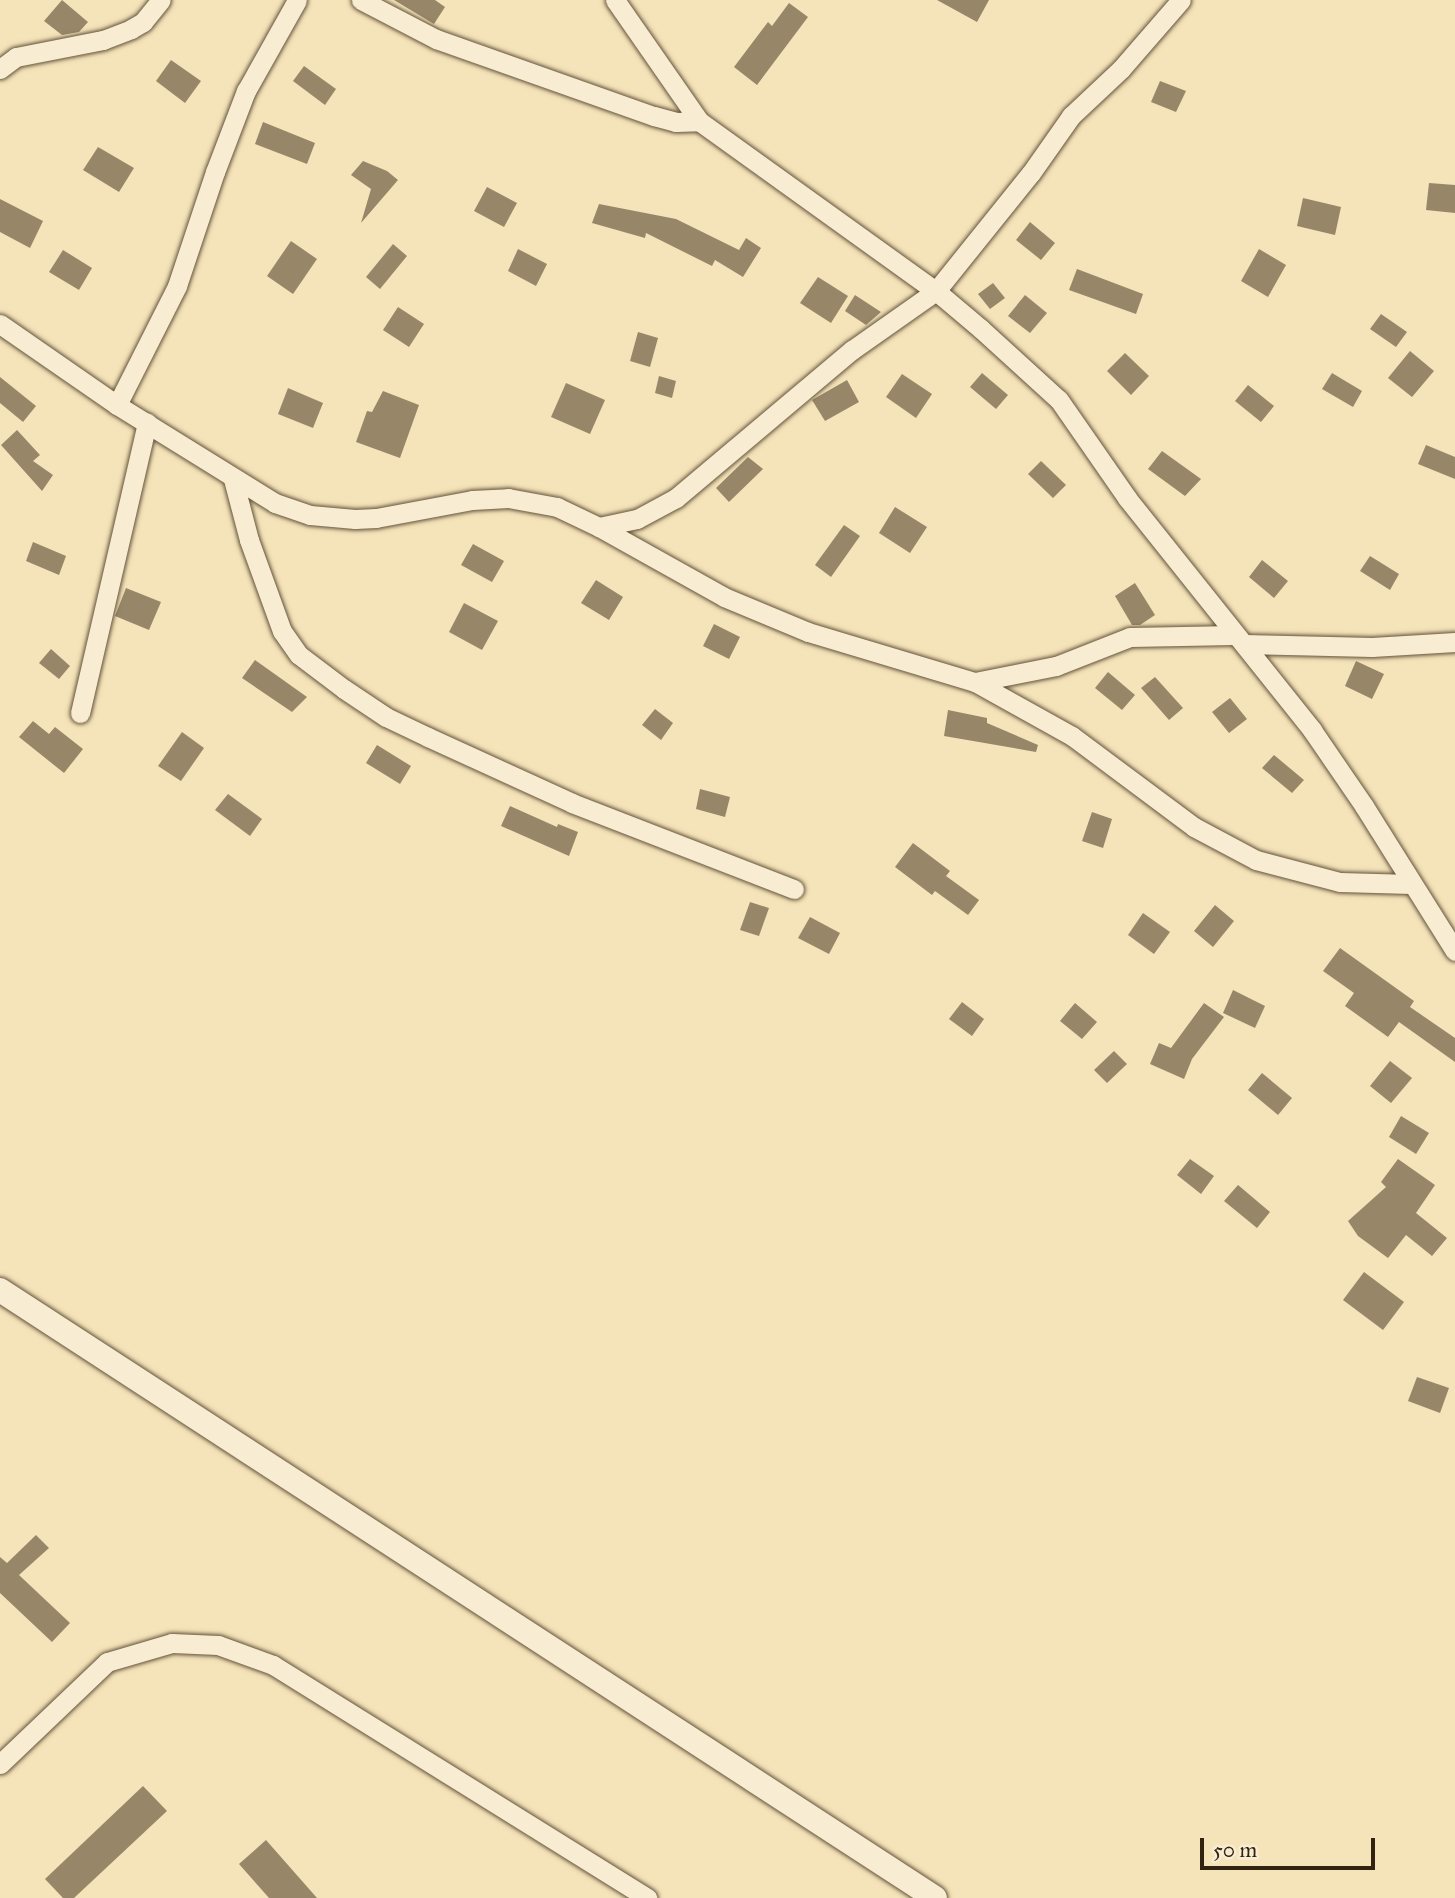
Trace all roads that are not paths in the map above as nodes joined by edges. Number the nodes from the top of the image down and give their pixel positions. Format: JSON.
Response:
{"nodes":[{"id":1,"x":162,"y":0,"type":"edge"},
{"id":2,"x":297,"y":0,"type":"edge"},
{"id":3,"x":361,"y":0,"type":"edge"},
{"id":4,"x":615,"y":0,"type":"edge"},
{"id":5,"x":1181,"y":0,"type":"edge"},
{"id":6,"x":0,"y":69,"type":"edge"},
{"id":7,"x":699,"y":121,"type":"junction"},
{"id":8,"x":936,"y":291,"type":"junction"},
{"id":9,"x":0,"y":324,"type":"edge"},
{"id":10,"x":117,"y":405,"type":"junction"},
{"id":11,"x":147,"y":423,"type":"junction"},
{"id":12,"x":233,"y":479,"type":"junction"},
{"id":13,"x":599,"y":527,"type":"junction"},
{"id":14,"x":1239,"y":640,"type":"junction"},
{"id":15,"x":1455,"y":642,"type":"edge"},
{"id":16,"x":975,"y":682,"type":"junction"},
{"id":17,"x":80,"y":713,"type":"dead end"},
{"id":18,"x":1411,"y":884,"type":"junction"},
{"id":19,"x":794,"y":889,"type":"dead end"},
{"id":20,"x":1455,"y":951,"type":"edge"},
{"id":21,"x":0,"y":1290,"type":"edge"},
{"id":22,"x":0,"y":1764,"type":"edge"},
{"id":23,"x":648,"y":1898,"type":"edge"},
{"id":24,"x":935,"y":1898,"type":"edge"}],
"edges":[{"from":1,"to":6,"type":"street"},
{"from":2,"to":10,"type":"street"},
{"from":3,"to":7,"type":"street"},
{"from":4,"to":7,"type":"street"},
{"from":5,"to":8,"type":"street"},
{"from":7,"to":8,"type":"street"},
{"from":8,"to":13,"type":"street"},
{"from":8,"to":14,"type":"street"},
{"from":9,"to":10,"type":"street"},
{"from":10,"to":11,"type":"street"},
{"from":11,"to":12,"type":"street"},
{"from":11,"to":17,"type":"street"},
{"from":12,"to":13,"type":"street"},
{"from":12,"to":19,"type":"street"},
{"from":13,"to":16,"type":"street"},
{"from":14,"to":15,"type":"street"},
{"from":14,"to":16,"type":"street"},
{"from":14,"to":18,"type":"street"},
{"from":16,"to":18,"type":"street"},
{"from":18,"to":20,"type":"street"},
{"from":21,"to":24,"type":"street"},
{"from":22,"to":23,"type":"street"}]}
